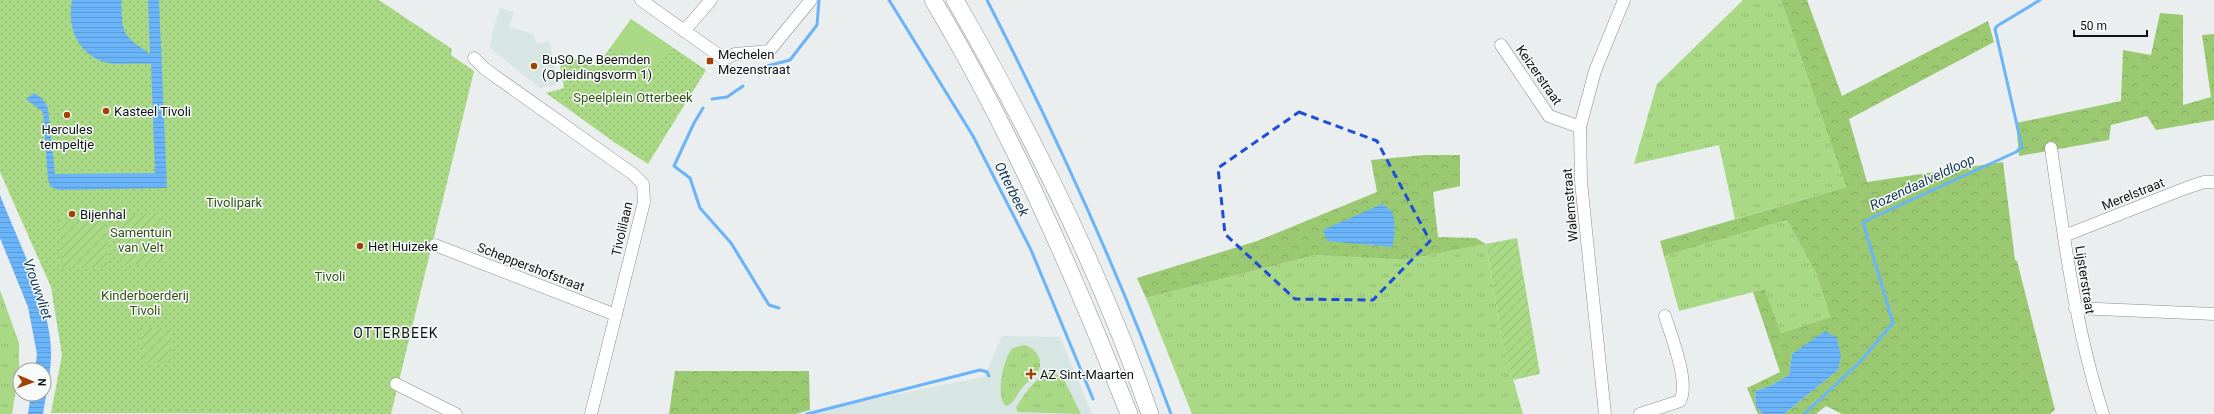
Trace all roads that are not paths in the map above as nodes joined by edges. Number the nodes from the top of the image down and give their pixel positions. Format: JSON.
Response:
{"nodes":[{"id":1,"x":640,"y":0,"type":"edge"},
{"id":2,"x":711,"y":0,"type":"edge"},
{"id":3,"x":811,"y":0,"type":"edge"},
{"id":4,"x":933,"y":0,"type":"edge"},
{"id":5,"x":955,"y":0,"type":"edge"},
{"id":6,"x":964,"y":0,"type":"edge"},
{"id":7,"x":1624,"y":0,"type":"edge"},
{"id":8,"x":970,"y":25,"type":"junction"},
{"id":9,"x":684,"y":31,"type":"junction"},
{"id":10,"x":1501,"y":45,"type":"dead end"},
{"id":11,"x":474,"y":58,"type":"dead end"},
{"id":12,"x":1580,"y":127,"type":"junction"},
{"id":13,"x":2051,"y":148,"type":"dead end"},
{"id":14,"x":2214,"y":182,"type":"edge"},
{"id":15,"x":2064,"y":236,"type":"junction"},
{"id":16,"x":435,"y":245,"type":"dead end"},
{"id":17,"x":2074,"y":308,"type":"junction"},
{"id":18,"x":616,"y":314,"type":"junction"},
{"id":19,"x":2214,"y":314,"type":"edge"},
{"id":20,"x":1665,"y":316,"type":"dead end"},
{"id":21,"x":396,"y":384,"type":"dead end"},
{"id":22,"x":456,"y":414,"type":"edge"},
{"id":23,"x":591,"y":414,"type":"edge"},
{"id":24,"x":1129,"y":414,"type":"edge"},
{"id":25,"x":1150,"y":414,"type":"edge"},
{"id":26,"x":1605,"y":414,"type":"edge"},
{"id":27,"x":1640,"y":414,"type":"edge"},
{"id":28,"x":2103,"y":414,"type":"edge"}],
"edges":[{"from":1,"to":9,"type":"street"},
{"from":2,"to":9,"type":"street"},
{"from":3,"to":9,"type":"street"},
{"from":4,"to":24,"type":"highway"},
{"from":5,"to":8,"type":"highway"},
{"from":6,"to":8,"type":"highway"},
{"from":7,"to":12,"type":"street","name":"Walemstraat"},
{"from":8,"to":25,"type":"highway"},
{"from":10,"to":12,"type":"street","name":"Keizerstraat"},
{"from":11,"to":18,"type":"street","name":"Tivolilaan"},
{"from":12,"to":26,"type":"street","name":"Walemstraat"},
{"from":13,"to":15,"type":"street","name":"Lijsterstraat"},
{"from":14,"to":15,"type":"street","name":"Merelstraat"},
{"from":15,"to":17,"type":"street","name":"Lijsterstraat"},
{"from":16,"to":18,"type":"street","name":"Scheppershofstraat"},
{"from":17,"to":19,"type":"street"},
{"from":17,"to":28,"type":"street","name":"Lijsterstraat"},
{"from":18,"to":23,"type":"street","name":"Tivolilaan"},
{"from":20,"to":27,"type":"street"},
{"from":21,"to":22,"type":"street"}]}
